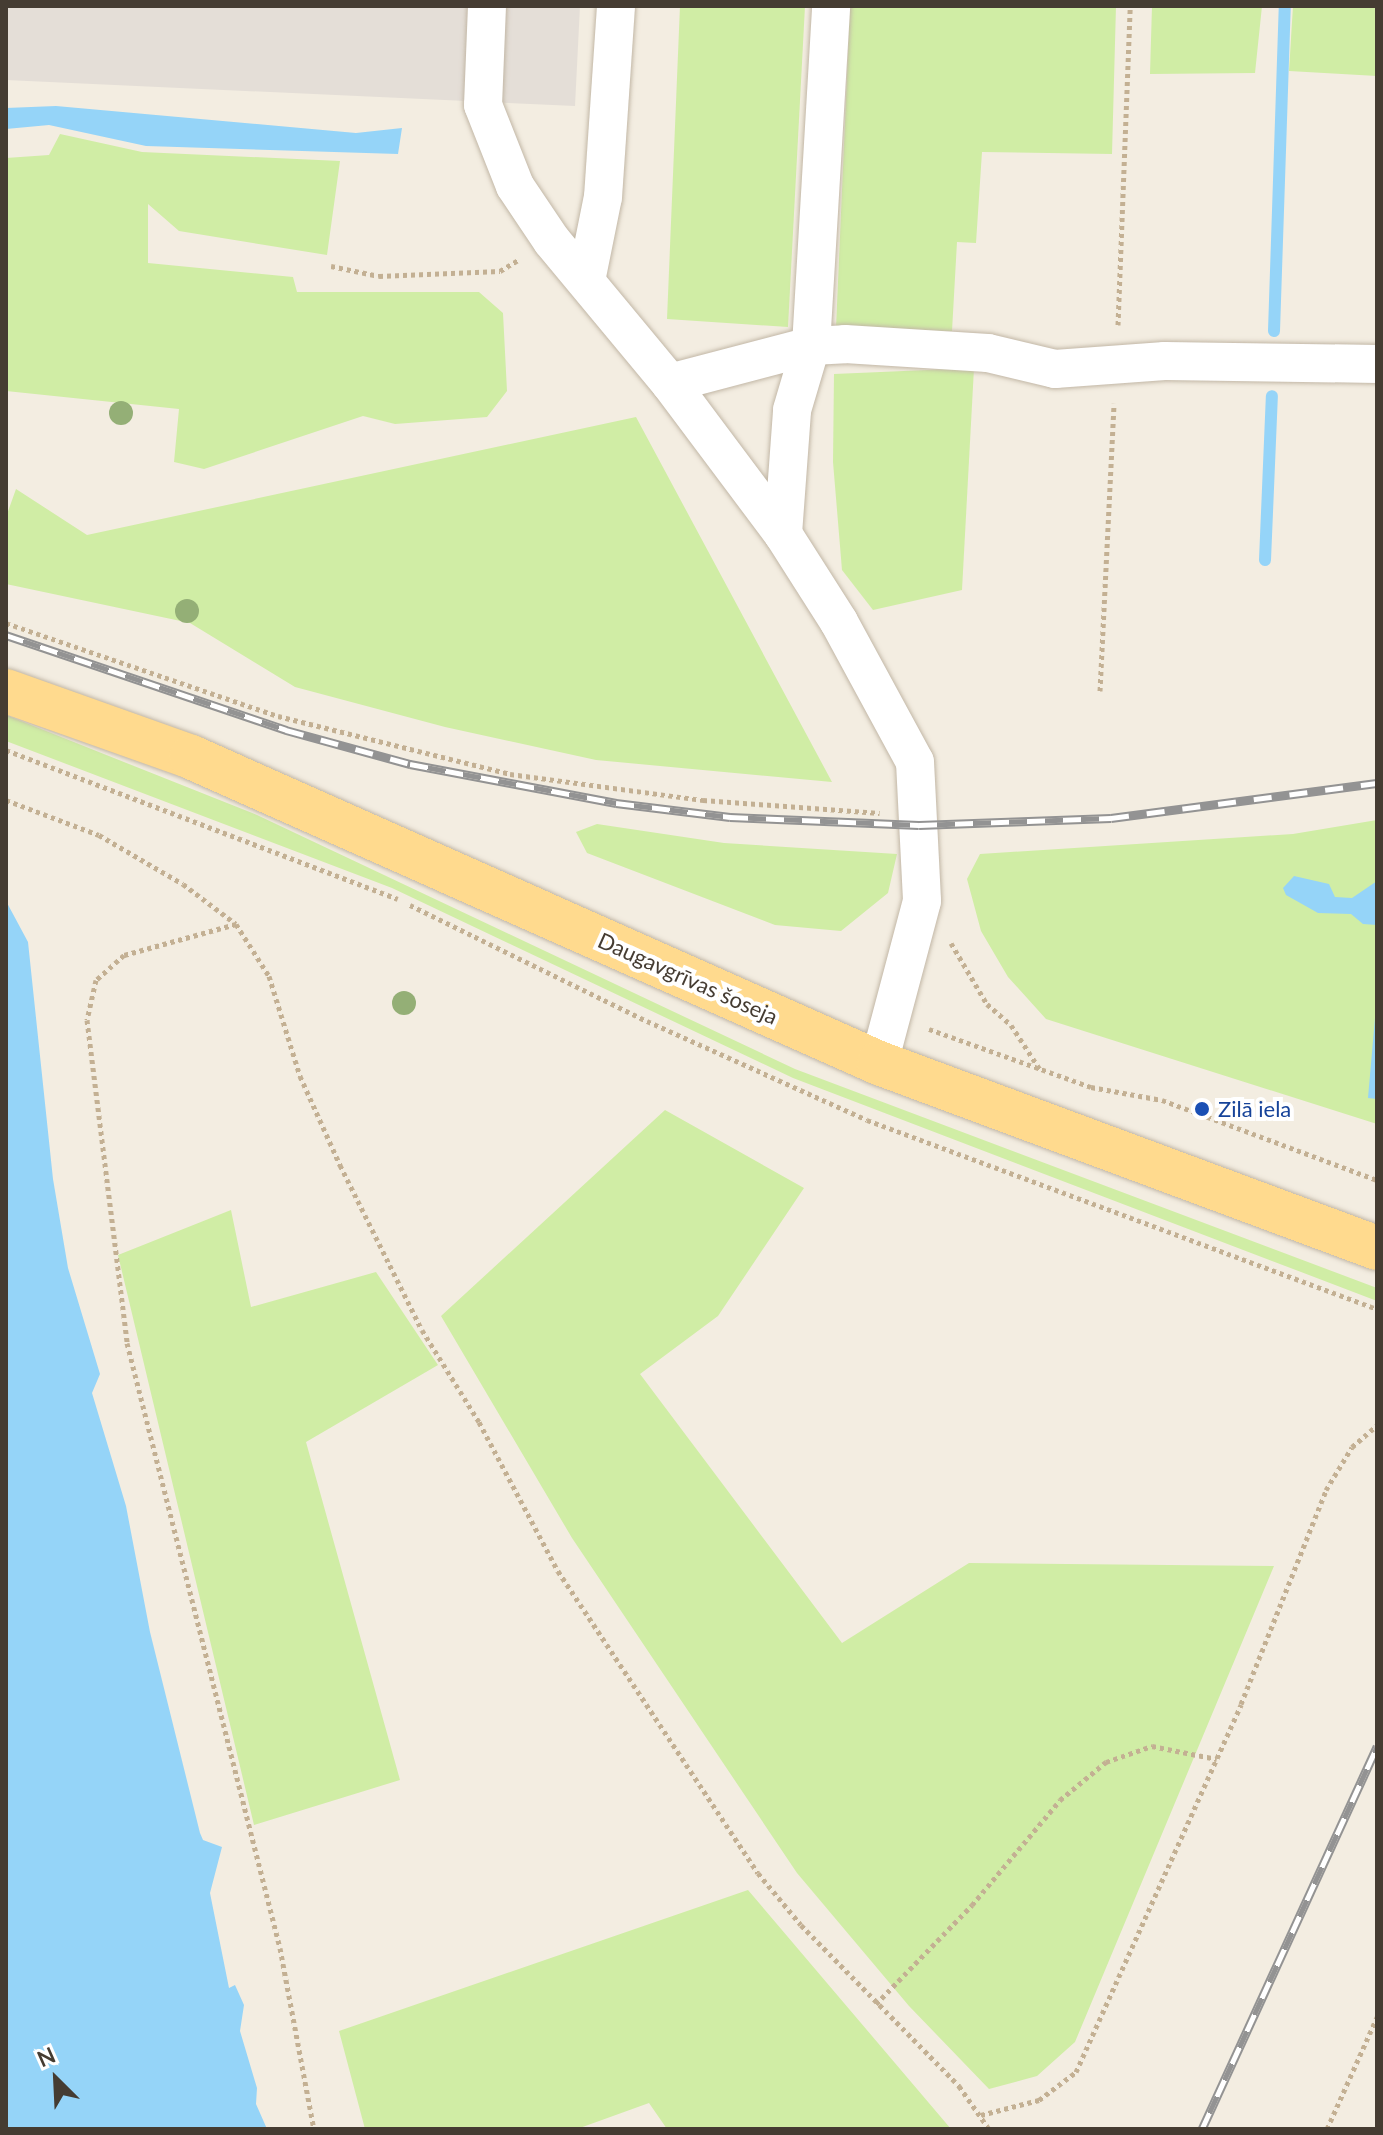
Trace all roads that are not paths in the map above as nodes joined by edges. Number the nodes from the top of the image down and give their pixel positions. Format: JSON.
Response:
{"nodes":[{"id":1,"x":487,"y":6,"type":"edge"},
{"id":2,"x":616,"y":6,"type":"edge"},
{"id":3,"x":831,"y":6,"type":"edge"},
{"id":4,"x":586,"y":281,"type":"junction"},
{"id":5,"x":811,"y":346,"type":"junction"},
{"id":6,"x":1377,"y":364,"type":"edge"},
{"id":7,"x":670,"y":383,"type":"junction"},
{"id":8,"x":783,"y":534,"type":"junction"},
{"id":9,"x":6,"y":691,"type":"edge"},
{"id":10,"x":879,"y":1063,"type":"junction"},
{"id":11,"x":1377,"y":1248,"type":"edge"}],
"edges":[{"from":1,"to":4,"type":"street"},
{"from":2,"to":4,"type":"street"},
{"from":3,"to":5,"type":"street"},
{"from":4,"to":7,"type":"street"},
{"from":5,"to":6,"type":"street"},
{"from":5,"to":7,"type":"street"},
{"from":5,"to":8,"type":"street"},
{"from":7,"to":8,"type":"street"},
{"from":8,"to":10,"type":"street"},
{"from":9,"to":10,"type":"main road","name":"Daugavgrīvas šoseja"},
{"from":10,"to":11,"type":"main road","name":"Daugavgrīvas šoseja"}]}
